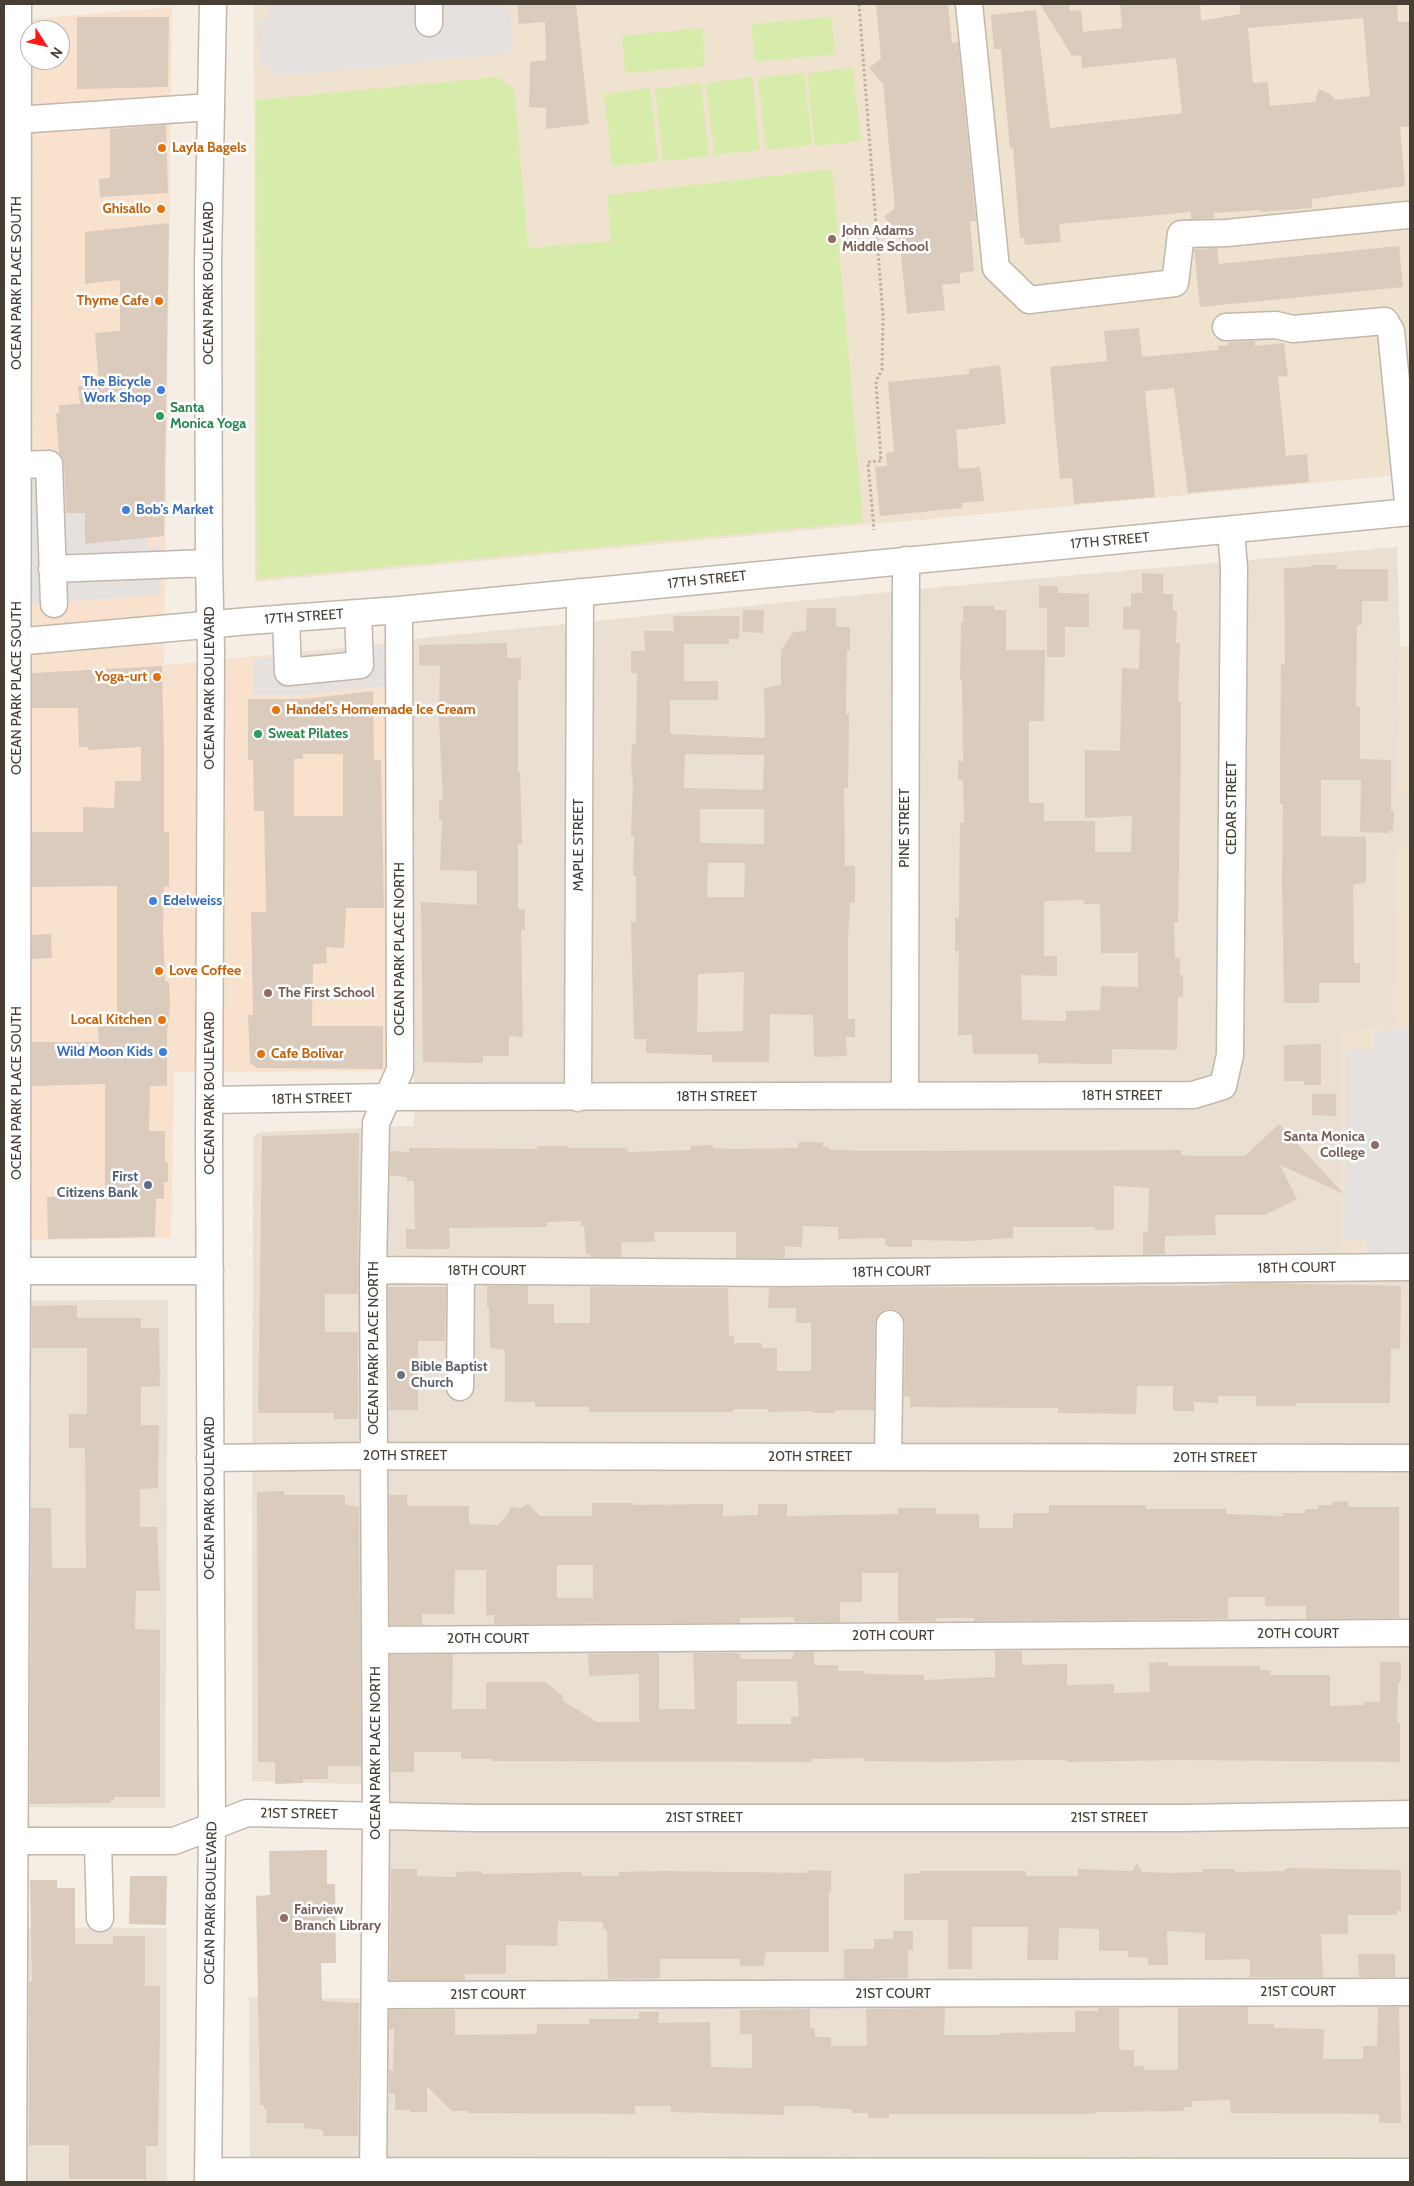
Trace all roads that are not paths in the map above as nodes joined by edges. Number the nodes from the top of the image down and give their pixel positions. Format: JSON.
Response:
{"nodes":[{"id":1,"x":18,"y":4,"type":"edge"},
{"id":2,"x":213,"y":4,"type":"edge"},
{"id":3,"x":969,"y":4,"type":"edge"},
{"id":4,"x":211,"y":107,"type":"junction"},
{"id":5,"x":17,"y":120,"type":"junction"},
{"id":6,"x":1407,"y":215,"type":"dead end"},
{"id":7,"x":1226,"y":327,"type":"dead end"},
{"id":8,"x":17,"y":465,"type":"junction"},
{"id":9,"x":1410,"y":512,"type":"edge"},
{"id":10,"x":1231,"y":530,"type":"junction"},
{"id":11,"x":906,"y":560,"type":"junction"},
{"id":12,"x":209,"y":563,"type":"junction"},
{"id":13,"x":52,"y":569,"type":"junction"},
{"id":14,"x":580,"y":592,"type":"junction"},
{"id":15,"x":54,"y":604,"type":"dead end"},
{"id":16,"x":399,"y":610,"type":"junction"},
{"id":17,"x":358,"y":613,"type":"junction"},
{"id":18,"x":286,"y":618,"type":"junction"},
{"id":19,"x":210,"y":625,"type":"junction"},
{"id":20,"x":10,"y":643,"type":"edge"},
{"id":21,"x":1223,"y":1086,"type":"joint"},
{"id":22,"x":905,"y":1096,"type":"junction"},
{"id":23,"x":388,"y":1097,"type":"junction"},
{"id":24,"x":578,"y":1098,"type":"junction"},
{"id":25,"x":210,"y":1100,"type":"junction"},
{"id":26,"x":1410,"y":1267,"type":"edge"},
{"id":27,"x":373,"y":1270,"type":"junction"},
{"id":28,"x":10,"y":1271,"type":"edge"},
{"id":29,"x":210,"y":1271,"type":"junction"},
{"id":30,"x":461,"y":1271,"type":"junction"},
{"id":31,"x":890,"y":1324,"type":"dead end"},
{"id":32,"x":460,"y":1387,"type":"dead end"},
{"id":33,"x":374,"y":1456,"type":"junction"},
{"id":34,"x":888,"y":1457,"type":"junction"},
{"id":35,"x":210,"y":1458,"type":"junction"},
{"id":36,"x":1410,"y":1458,"type":"edge"},
{"id":37,"x":1410,"y":1633,"type":"edge"},
{"id":38,"x":375,"y":1640,"type":"junction"},
{"id":39,"x":1410,"y":1814,"type":"edge"},
{"id":40,"x":376,"y":1816,"type":"junction"},
{"id":41,"x":212,"y":1826,"type":"junction"},
{"id":42,"x":9,"y":1841,"type":"edge"},
{"id":43,"x":98,"y":1842,"type":"junction"},
{"id":44,"x":100,"y":1918,"type":"dead end"},
{"id":45,"x":1410,"y":1992,"type":"edge"},
{"id":46,"x":375,"y":1995,"type":"junction"},
{"id":47,"x":1410,"y":2172,"type":"edge"},
{"id":48,"x":208,"y":2177,"type":"edge"},
{"id":49,"x":373,"y":2177,"type":"edge"},
{"id":50,"x":13,"y":2182,"type":"edge"}],
"edges":[{"from":1,"to":5,"type":"street","name":"OCEAN PARK PLACE SOUTH"},
{"from":2,"to":4,"type":"street","name":"OCEAN PARK BOULEVARD"},
{"from":3,"to":6,"type":"street"},
{"from":4,"to":5,"type":"street"},
{"from":4,"to":12,"type":"street","name":"OCEAN PARK BOULEVARD"},
{"from":5,"to":8,"type":"street","name":"OCEAN PARK PLACE SOUTH"},
{"from":7,"to":9,"type":"street"},
{"from":8,"to":13,"type":"street"},
{"from":8,"to":20,"type":"street","name":"OCEAN PARK PLACE SOUTH"},
{"from":9,"to":10,"type":"street","name":"17TH STREET"},
{"from":10,"to":11,"type":"street","name":"17TH STREET"},
{"from":10,"to":21,"type":"street","name":"CEDAR STREET"},
{"from":11,"to":14,"type":"street","name":"17TH STREET"},
{"from":11,"to":22,"type":"street","name":"PINE STREET"},
{"from":12,"to":13,"type":"street"},
{"from":12,"to":19,"type":"street","name":"OCEAN PARK BOULEVARD"},
{"from":13,"to":15,"type":"street"},
{"from":14,"to":16,"type":"street","name":"17TH STREET"},
{"from":14,"to":24,"type":"street","name":"MAPLE STREET"},
{"from":16,"to":17,"type":"street","name":"17TH STREET"},
{"from":16,"to":23,"type":"street","name":"OCEAN PARK PLACE NORTH"},
{"from":17,"to":18,"type":"street","name":"17TH STREET"},
{"from":17,"to":18,"type":"street"},
{"from":18,"to":19,"type":"street","name":"17TH STREET"},
{"from":19,"to":20,"type":"street","name":"17TH STREET"},
{"from":19,"to":25,"type":"street","name":"OCEAN PARK BOULEVARD"},
{"from":20,"to":28,"type":"street","name":"OCEAN PARK PLACE SOUTH"},
{"from":21,"to":22,"type":"street","name":"18TH STREET"},
{"from":22,"to":24,"type":"street","name":"18TH STREET"},
{"from":23,"to":24,"type":"street","name":"18TH STREET"},
{"from":23,"to":25,"type":"street","name":"18TH STREET"},
{"from":23,"to":27,"type":"street","name":"OCEAN PARK PLACE NORTH"},
{"from":25,"to":29,"type":"street","name":"OCEAN PARK BOULEVARD"},
{"from":26,"to":30,"type":"street","name":"18TH COURT"},
{"from":27,"to":30,"type":"street","name":"18TH COURT"},
{"from":27,"to":33,"type":"street","name":"OCEAN PARK PLACE NORTH"},
{"from":28,"to":29,"type":"street"},
{"from":28,"to":42,"type":"street","name":"OCEAN PARK PLACE SOUTH"},
{"from":29,"to":35,"type":"street","name":"OCEAN PARK BOULEVARD"},
{"from":30,"to":32,"type":"street"},
{"from":31,"to":34,"type":"street"},
{"from":33,"to":34,"type":"street","name":"20TH STREET"},
{"from":33,"to":35,"type":"street","name":"20TH STREET"},
{"from":33,"to":38,"type":"street","name":"OCEAN PARK PLACE NORTH"},
{"from":34,"to":36,"type":"street","name":"20TH STREET"},
{"from":35,"to":41,"type":"street","name":"OCEAN PARK BOULEVARD"},
{"from":37,"to":38,"type":"street","name":"20TH COURT"},
{"from":38,"to":40,"type":"street","name":"OCEAN PARK PLACE NORTH"},
{"from":39,"to":40,"type":"street","name":"21ST STREET"},
{"from":40,"to":41,"type":"street","name":"21ST STREET"},
{"from":40,"to":46,"type":"street","name":"OCEAN PARK PLACE NORTH"},
{"from":41,"to":43,"type":"street","name":"21ST STREET"},
{"from":41,"to":48,"type":"street","name":"OCEAN PARK BOULEVARD"},
{"from":42,"to":43,"type":"street","name":"21ST STREET"},
{"from":42,"to":50,"type":"street","name":"OCEAN PARK PLACE SOUTH"},
{"from":43,"to":44,"type":"street"},
{"from":45,"to":46,"type":"street","name":"21ST COURT"},
{"from":46,"to":49,"type":"street","name":"OCEAN PARK PLACE NORTH"},
{"from":47,"to":49,"type":"street"},
{"from":48,"to":49,"type":"street"}]}
